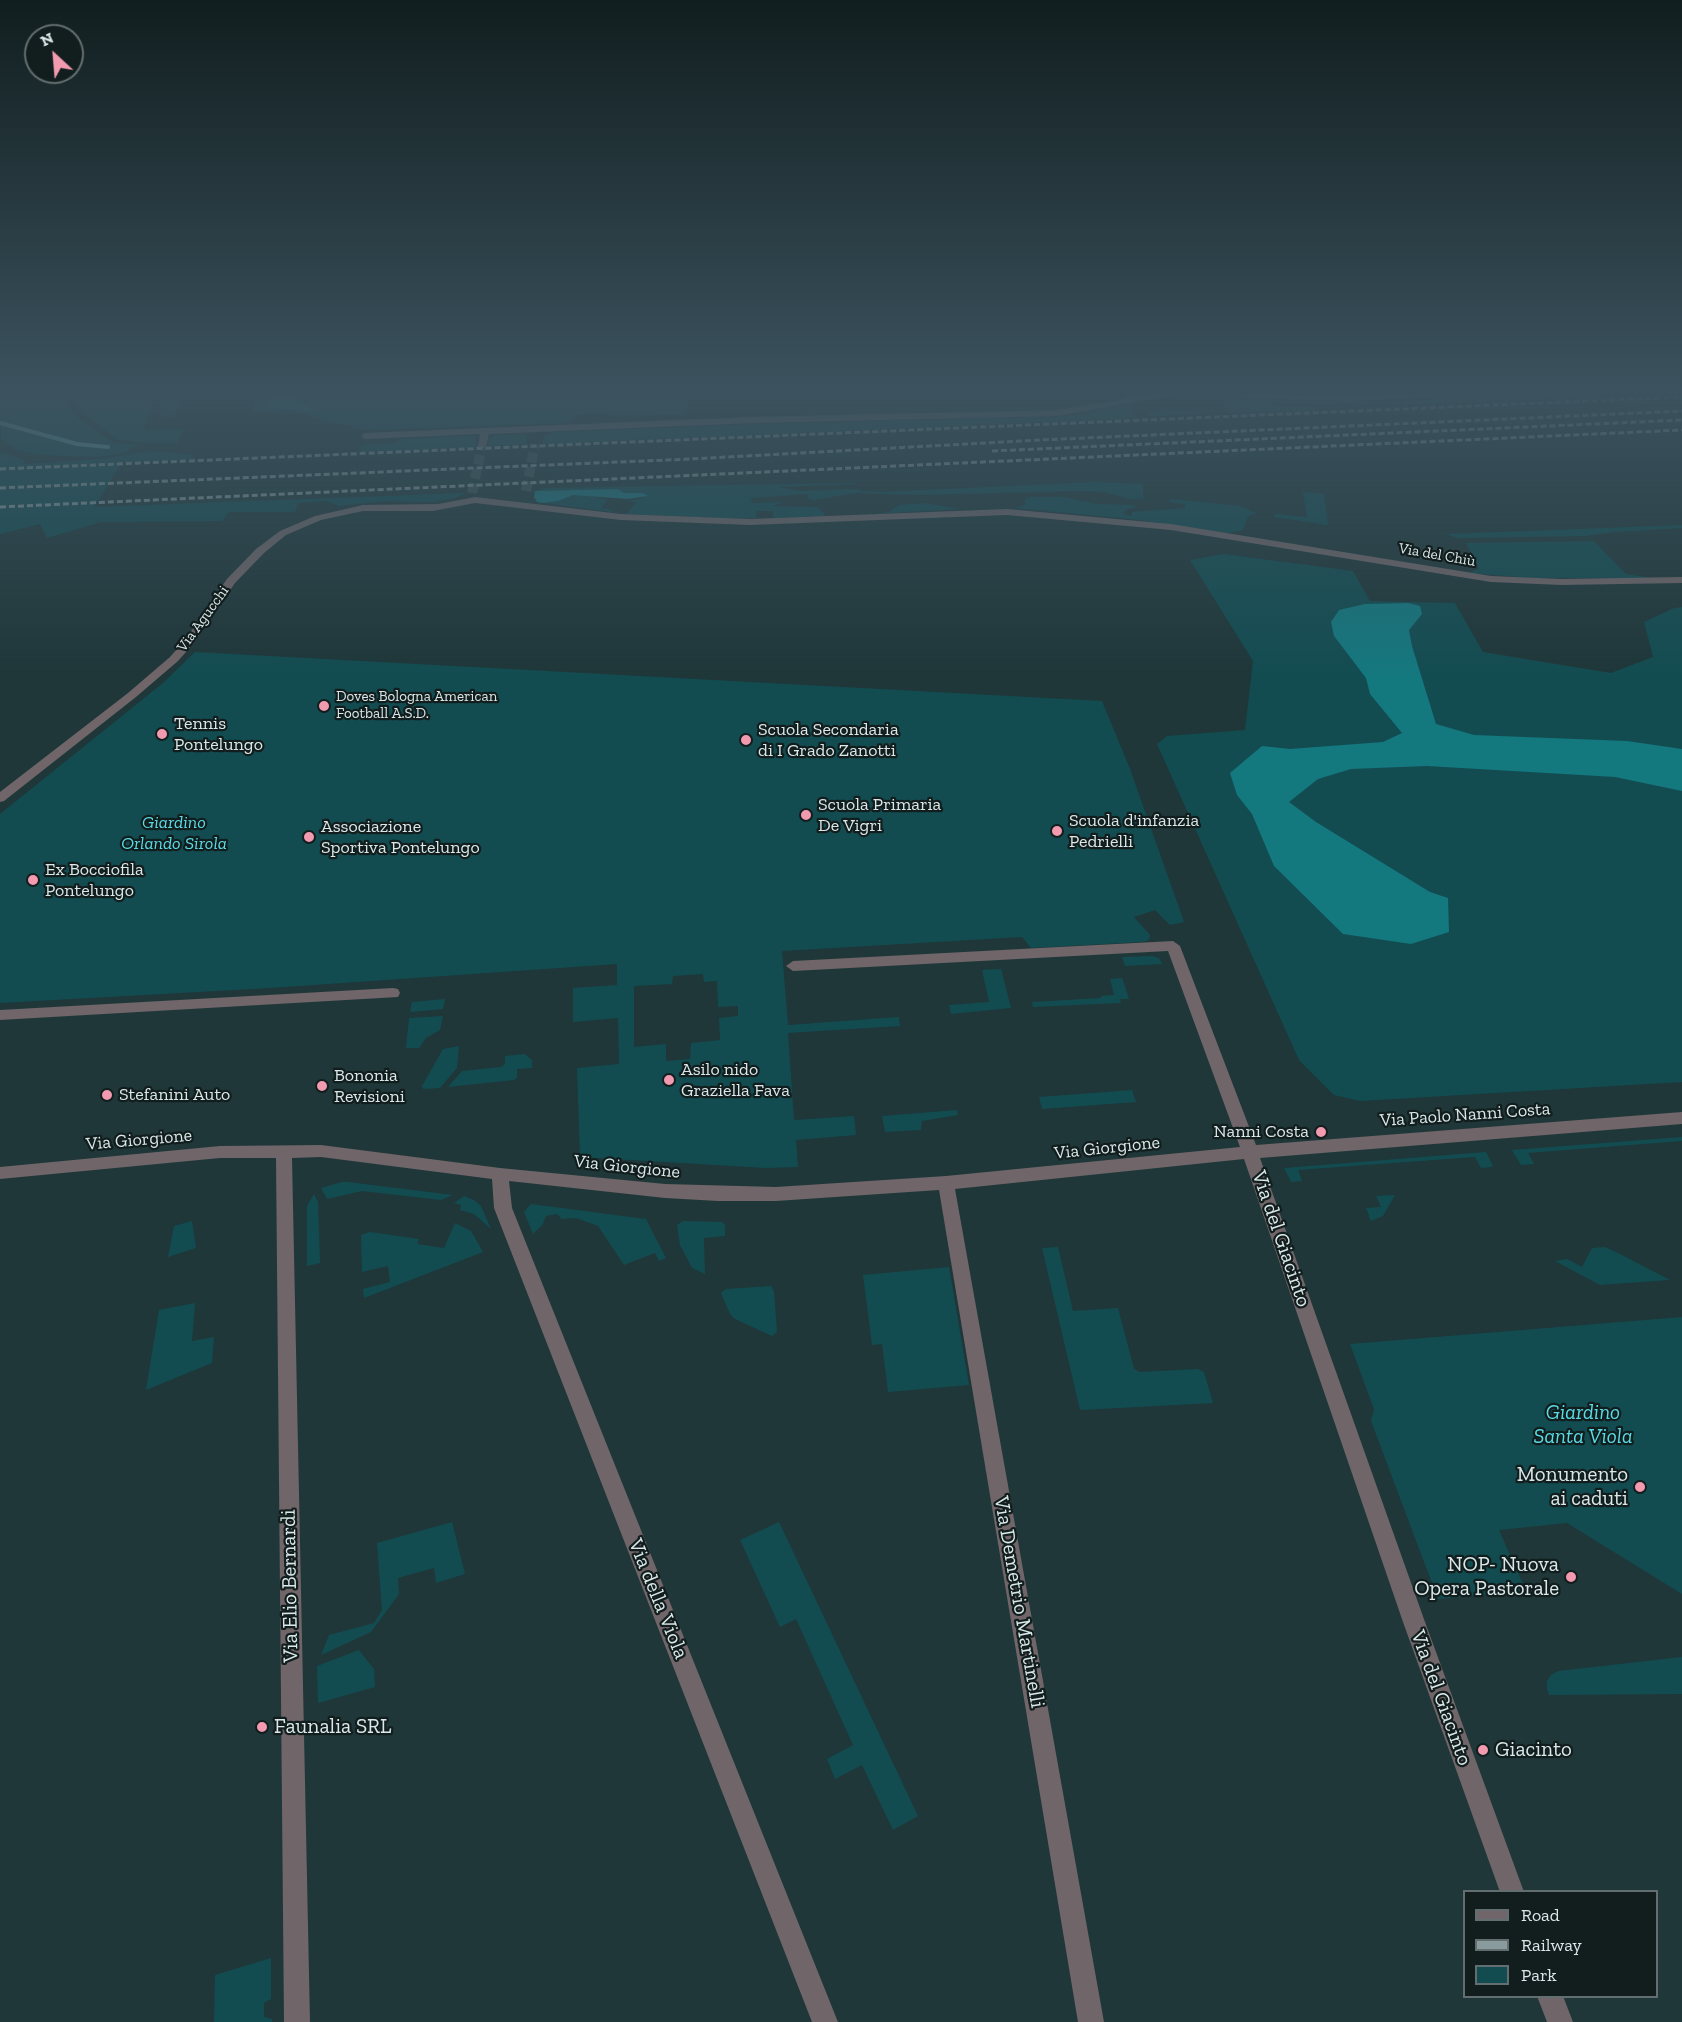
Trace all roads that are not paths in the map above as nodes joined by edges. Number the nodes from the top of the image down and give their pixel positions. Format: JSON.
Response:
{"nodes":[{"id":1,"x":524,"y":494,"type":"joint"},
{"id":2,"x":490,"y":501,"type":"junction"},
{"id":3,"x":544,"y":507,"type":"junction"},
{"id":4,"x":433,"y":508,"type":"junction"},
{"id":5,"x":1682,"y":580,"type":"edge"},
{"id":6,"x":0,"y":798,"type":"edge"},
{"id":7,"x":793,"y":966,"type":"dead end"},
{"id":8,"x":393,"y":993,"type":"dead end"},
{"id":9,"x":0,"y":1015,"type":"edge"},
{"id":10,"x":1682,"y":1118,"type":"edge"},
{"id":11,"x":284,"y":1150,"type":"junction"},
{"id":12,"x":1250,"y":1152,"type":"junction"},
{"id":13,"x":0,"y":1173,"type":"edge"},
{"id":14,"x":500,"y":1174,"type":"junction"},
{"id":15,"x":946,"y":1183,"type":"junction"},
{"id":16,"x":1511,"y":1890,"type":"edge"},
{"id":17,"x":1551,"y":1998,"type":"edge"},
{"id":18,"x":297,"y":2022,"type":"edge"},
{"id":19,"x":825,"y":2022,"type":"edge"},
{"id":20,"x":1091,"y":2022,"type":"edge"},
{"id":21,"x":1560,"y":2022,"type":"edge"}],
"edges":[{"from":1,"to":2,"type":"street","name":"Via Agucchi"},
{"from":1,"to":3,"type":"street","name":"Via del Chiù"},
{"from":2,"to":3,"type":"street","name":"Via del Chiù"},
{"from":2,"to":4,"type":"street","name":"Via Agucchi"},
{"from":2,"to":4,"type":"street","name":"Via Agucchi"},
{"from":3,"to":5,"type":"street","name":"Via del Chiù"},
{"from":4,"to":6,"type":"street","name":"Via Agucchi"},
{"from":7,"to":12,"type":"street","name":"Via del Giacinto"},
{"from":8,"to":9,"type":"street"},
{"from":10,"to":12,"type":"street","name":"Via Paolo Nanni Costa"},
{"from":11,"to":13,"type":"street","name":"Via Giorgione"},
{"from":11,"to":14,"type":"street","name":"Via Giorgione"},
{"from":11,"to":18,"type":"street","name":"Via Elio Bernardi"},
{"from":12,"to":15,"type":"street","name":"Via Giorgione"},
{"from":12,"to":16,"type":"street","name":"Via del Giacinto"},
{"from":14,"to":15,"type":"street","name":"Via Giorgione"},
{"from":14,"to":19,"type":"street","name":"Via della Viola"},
{"from":15,"to":20,"type":"street","name":"Via Demetrio Martinelli"},
{"from":17,"to":21,"type":"street"}]}
